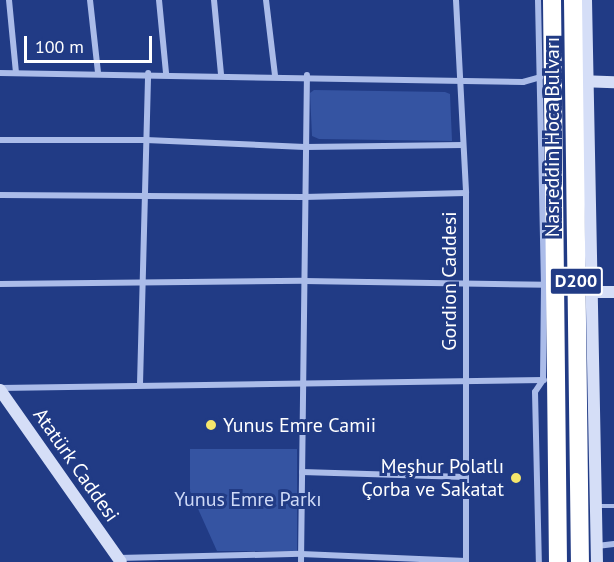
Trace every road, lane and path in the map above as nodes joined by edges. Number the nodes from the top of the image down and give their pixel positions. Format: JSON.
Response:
{"nodes":[{"id":1,"x":9,"y":0,"type":"edge"},
{"id":2,"x":90,"y":0,"type":"edge"},
{"id":3,"x":159,"y":0,"type":"edge"},
{"id":4,"x":214,"y":0,"type":"edge"},
{"id":5,"x":266,"y":0,"type":"edge"},
{"id":6,"x":456,"y":0,"type":"edge"},
{"id":7,"x":538,"y":0,"type":"edge"},
{"id":8,"x":552,"y":0,"type":"edge"},
{"id":9,"x":573,"y":0,"type":"edge"},
{"id":10,"x":586,"y":0,"type":"edge"},
{"id":11,"x":98,"y":72,"type":"junction"},
{"id":12,"x":16,"y":73,"type":"junction"},
{"id":13,"x":148,"y":73,"type":"junction"},
{"id":14,"x":166,"y":73,"type":"junction"},
{"id":15,"x":0,"y":74,"type":"edge"},
{"id":16,"x":221,"y":74,"type":"junction"},
{"id":17,"x":274,"y":75,"type":"junction"},
{"id":18,"x":307,"y":75,"type":"junction"},
{"id":19,"x":540,"y":77,"type":"junction"},
{"id":20,"x":458,"y":78,"type":"junction"},
{"id":21,"x":580,"y":81,"type":"junction"},
{"id":22,"x":614,"y":82,"type":"edge"},
{"id":23,"x":0,"y":140,"type":"edge"},
{"id":24,"x":146,"y":140,"type":"junction"},
{"id":25,"x":463,"y":145,"type":"junction"},
{"id":26,"x":305,"y":147,"type":"junction"},
{"id":27,"x":466,"y":193,"type":"junction"},
{"id":28,"x":0,"y":195,"type":"edge"},
{"id":29,"x":145,"y":196,"type":"junction"},
{"id":30,"x":304,"y":197,"type":"junction"},
{"id":31,"x":304,"y":281,"type":"junction"},
{"id":32,"x":143,"y":283,"type":"junction"},
{"id":33,"x":0,"y":284,"type":"edge"},
{"id":34,"x":465,"y":284,"type":"junction"},
{"id":35,"x":550,"y":285,"type":"junction"},
{"id":36,"x":594,"y":292,"type":"junction"},
{"id":37,"x":614,"y":292,"type":"edge"},
{"id":38,"x":465,"y":378,"type":"junction"},
{"id":39,"x":550,"y":380,"type":"junction"},
{"id":40,"x":303,"y":381,"type":"junction"},
{"id":41,"x":140,"y":384,"type":"junction"},
{"id":42,"x":0,"y":389,"type":"edge"},
{"id":43,"x":302,"y":472,"type":"junction"},
{"id":44,"x":465,"y":477,"type":"junction"},
{"id":45,"x":596,"y":506,"type":"junction"},
{"id":46,"x":614,"y":506,"type":"edge"},
{"id":47,"x":614,"y":544,"type":"edge"},
{"id":48,"x":597,"y":546,"type":"junction"},
{"id":49,"x":301,"y":554,"type":"junction"},
{"id":50,"x":120,"y":560,"type":"edge"},
{"id":51,"x":466,"y":561,"type":"edge"},
{"id":52,"x":301,"y":562,"type":"edge"},
{"id":53,"x":539,"y":562,"type":"edge"},
{"id":54,"x":558,"y":562,"type":"edge"},
{"id":55,"x":580,"y":562,"type":"edge"},
{"id":56,"x":597,"y":562,"type":"edge"}],
"edges":[{"from":1,"to":12,"type":"street"},
{"from":2,"to":11,"type":"street"},
{"from":3,"to":14,"type":"street"},
{"from":4,"to":16,"type":"street"},
{"from":5,"to":17,"type":"street"},
{"from":6,"to":20,"type":"street","name":"Gordion Caddesi"},
{"from":7,"to":19,"type":"street"},
{"from":8,"to":35,"type":"highway","name":"Nasreddin Hoca Bulvarı","number":"D200"},
{"from":9,"to":21,"type":"highway","name":"Nasreddin Hoca Bulvarı","number":"D200"},
{"from":10,"to":21,"type":"street"},
{"from":11,"to":12,"type":"street"},
{"from":11,"to":13,"type":"street"},
{"from":12,"to":15,"type":"street"},
{"from":13,"to":14,"type":"street"},
{"from":13,"to":24,"type":"street"},
{"from":14,"to":16,"type":"street"},
{"from":16,"to":17,"type":"street"},
{"from":17,"to":18,"type":"street"},
{"from":18,"to":20,"type":"street"},
{"from":18,"to":26,"type":"street"},
{"from":19,"to":20,"type":"street"},
{"from":19,"to":35,"type":"street"},
{"from":20,"to":25,"type":"street","name":"Gordion Caddesi"},
{"from":21,"to":22,"type":"street"},
{"from":21,"to":36,"type":"street"},
{"from":21,"to":55,"type":"highway","name":"Nasreddin Hoca Bulvarı","number":"D200"},
{"from":23,"to":24,"type":"street"},
{"from":24,"to":26,"type":"street"},
{"from":24,"to":29,"type":"street"},
{"from":25,"to":26,"type":"street"},
{"from":25,"to":27,"type":"street","name":"Gordion Caddesi"},
{"from":26,"to":30,"type":"street"},
{"from":27,"to":30,"type":"street"},
{"from":27,"to":34,"type":"street","name":"Gordion Caddesi"},
{"from":28,"to":29,"type":"street"},
{"from":29,"to":30,"type":"street"},
{"from":29,"to":32,"type":"street"},
{"from":30,"to":31,"type":"street"},
{"from":31,"to":32,"type":"street"},
{"from":31,"to":34,"type":"street"},
{"from":31,"to":40,"type":"street"},
{"from":32,"to":33,"type":"street"},
{"from":32,"to":41,"type":"street"},
{"from":34,"to":35,"type":"street"},
{"from":34,"to":38,"type":"street","name":"Gordion Caddesi"},
{"from":35,"to":39,"type":"highway","name":"Nasreddin Hoca Bulvarı","number":"D200"},
{"from":36,"to":37,"type":"street"},
{"from":36,"to":45,"type":"street"},
{"from":38,"to":39,"type":"street"},
{"from":38,"to":40,"type":"street"},
{"from":38,"to":44,"type":"street","name":"Gordion Caddesi"},
{"from":39,"to":53,"type":"street"},
{"from":39,"to":54,"type":"highway","name":"Nasreddin Hoca Bulvarı","number":"D200"},
{"from":40,"to":41,"type":"street"},
{"from":40,"to":43,"type":"street"},
{"from":41,"to":42,"type":"street"},
{"from":42,"to":50,"type":"street","name":"Atatürk Caddesi"},
{"from":43,"to":44,"type":"street"},
{"from":43,"to":49,"type":"street"},
{"from":44,"to":51,"type":"street","name":"Gordion Caddesi"},
{"from":45,"to":46,"type":"lane"},
{"from":45,"to":48,"type":"street"},
{"from":47,"to":48,"type":"street"},
{"from":48,"to":56,"type":"street"},
{"from":49,"to":50,"type":"street"},
{"from":49,"to":51,"type":"street"},
{"from":49,"to":52,"type":"street"}]}
